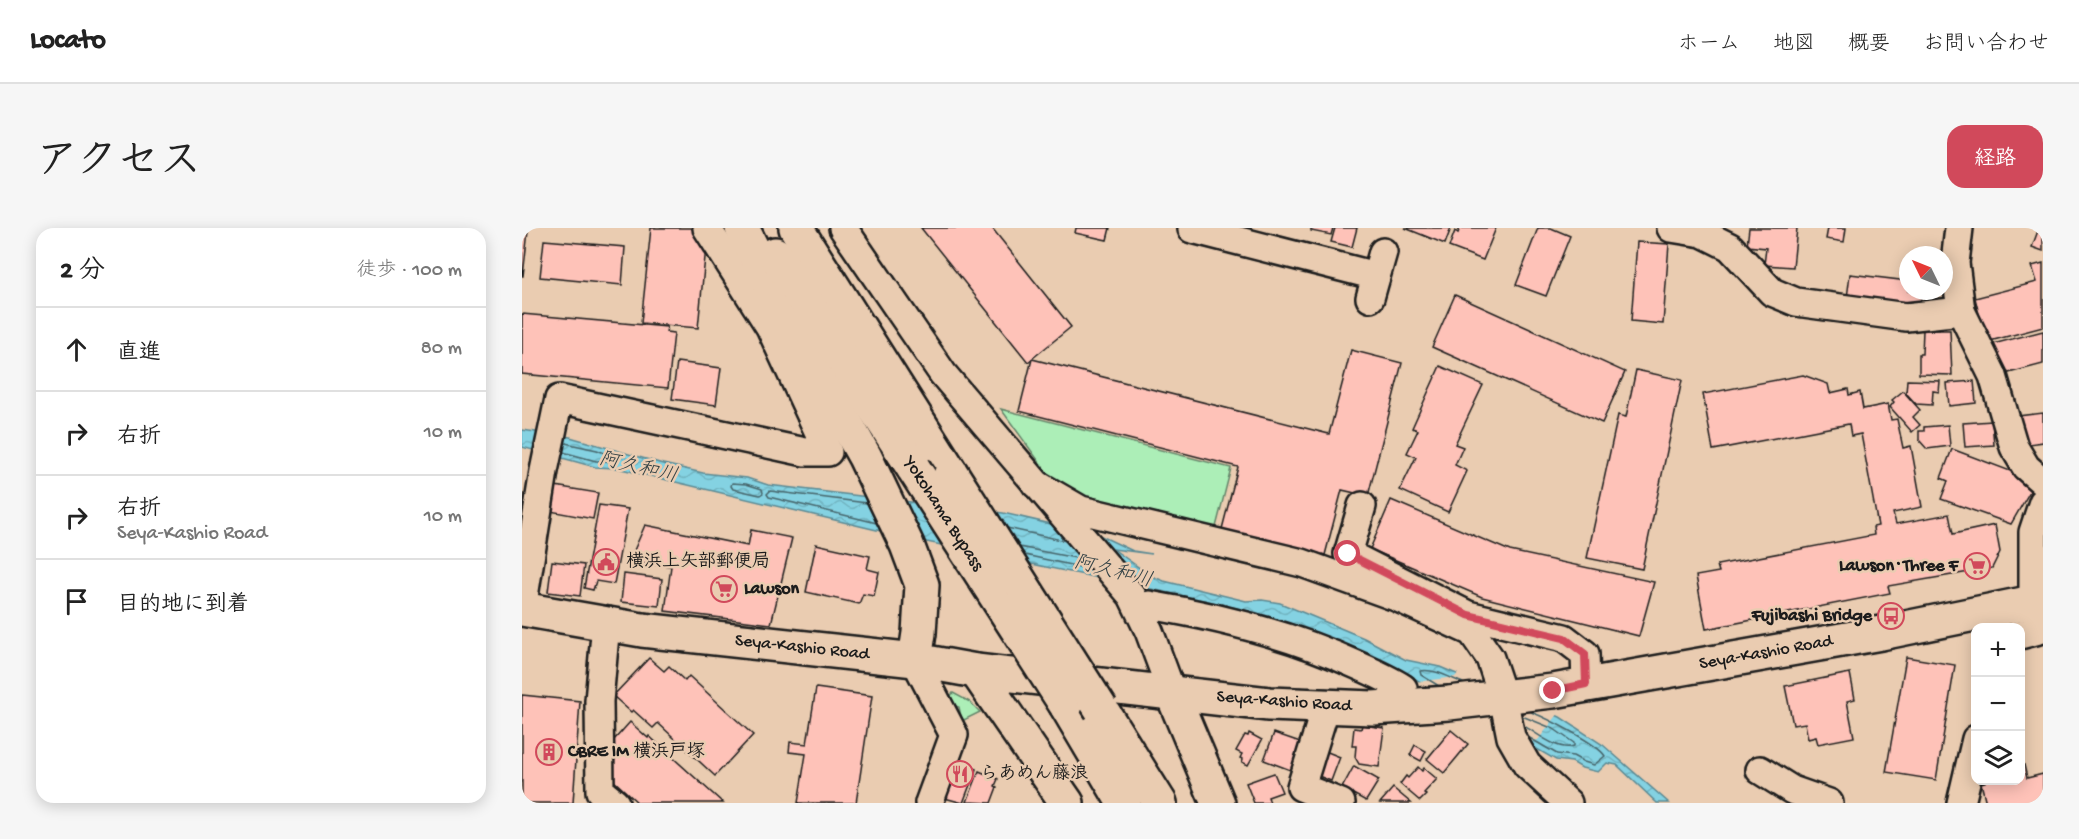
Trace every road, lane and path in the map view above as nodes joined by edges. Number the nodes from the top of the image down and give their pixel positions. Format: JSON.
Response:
{"nodes":[{"id":1,"x":707,"y":228,"type":"edge"},
{"id":2,"x":742,"y":228,"type":"edge"},
{"id":3,"x":759,"y":228,"type":"edge"},
{"id":4,"x":796,"y":228,"type":"edge"},
{"id":5,"x":843,"y":228,"type":"edge"},
{"id":6,"x":1671,"y":228,"type":"edge"},
{"id":7,"x":1959,"y":228,"type":"edge"},
{"id":8,"x":1206,"y":230,"type":"edge"},
{"id":9,"x":1376,"y":275,"type":"dead end"},
{"id":10,"x":1961,"y":310,"type":"junction"},
{"id":11,"x":2043,"y":482,"type":"edge"},
{"id":12,"x":1036,"y":484,"type":"junction"},
{"id":13,"x":2043,"y":502,"type":"edge"},
{"id":14,"x":1362,"y":506,"type":"dead end"},
{"id":15,"x":1140,"y":601,"type":"junction"},
{"id":16,"x":522,"y":609,"type":"edge"},
{"id":17,"x":2040,"y":610,"type":"edge"},
{"id":18,"x":606,"y":623,"type":"junction"},
{"id":19,"x":2025,"y":629,"type":"edge"},
{"id":20,"x":915,"y":660,"type":"junction"},
{"id":21,"x":976,"y":672,"type":"junction"},
{"id":22,"x":1586,"y":684,"type":"junction"},
{"id":23,"x":1403,"y":688,"type":"dead end"},
{"id":24,"x":1172,"y":693,"type":"junction"},
{"id":25,"x":1503,"y":697,"type":"junction"},
{"id":26,"x":1326,"y":706,"type":"junction"},
{"id":27,"x":1971,"y":760,"type":"edge"},
{"id":28,"x":1760,"y":771,"type":"dead end"},
{"id":29,"x":615,"y":803,"type":"edge"},
{"id":30,"x":929,"y":803,"type":"edge"},
{"id":31,"x":1067,"y":803,"type":"edge"},
{"id":32,"x":1124,"y":803,"type":"edge"},
{"id":33,"x":1160,"y":803,"type":"edge"},
{"id":34,"x":1218,"y":803,"type":"edge"},
{"id":35,"x":1341,"y":803,"type":"edge"},
{"id":36,"x":1568,"y":803,"type":"edge"},
{"id":37,"x":1829,"y":803,"type":"edge"},
{"id":38,"x":1961,"y":803,"type":"edge"}],
"edges":[{"from":1,"to":16,"type":"street"},
{"from":2,"to":20,"type":"main road"},
{"from":3,"to":32,"type":"main road","name":"Yokohama Bypass","bridge":true},
{"from":4,"to":33,"type":"main road","name":"Yokohama Bypass","bridge":true},
{"from":5,"to":12,"type":"street"},
{"from":6,"to":10,"type":"street"},
{"from":7,"to":10,"type":"street"},
{"from":8,"to":9,"type":"street"},
{"from":10,"to":11,"type":"street"},
{"from":12,"to":15,"type":"street"},
{"from":12,"to":25,"type":"street"},
{"from":13,"to":17,"type":"street"},
{"from":14,"to":22,"type":"street"},
{"from":15,"to":23,"type":"street"},
{"from":15,"to":24,"type":"street"},
{"from":16,"to":18,"type":"main road","name":"Seya-Kashio Road"},
{"from":17,"to":19,"type":"street"},
{"from":17,"to":22,"type":"main road","name":"Seya-Kashio Road"},
{"from":18,"to":20,"type":"main road","name":"Seya-Kashio Road"},
{"from":18,"to":29,"type":"street"},
{"from":20,"to":21,"type":"main road","name":"Seya-Kashio Road"},
{"from":20,"to":30,"type":"street"},
{"from":21,"to":24,"type":"main road","name":"Seya-Kashio Road"},
{"from":21,"to":31,"type":"main road"},
{"from":22,"to":25,"type":"main road","name":"Seya-Kashio Road"},
{"from":24,"to":26,"type":"main road","name":"Seya-Kashio Road"},
{"from":24,"to":34,"type":"main road"},
{"from":25,"to":26,"type":"main road","name":"Seya-Kashio Road"},
{"from":25,"to":36,"type":"street"},
{"from":26,"to":35,"type":"street"},
{"from":27,"to":38,"type":"street"},
{"from":28,"to":37,"type":"street"}]}
